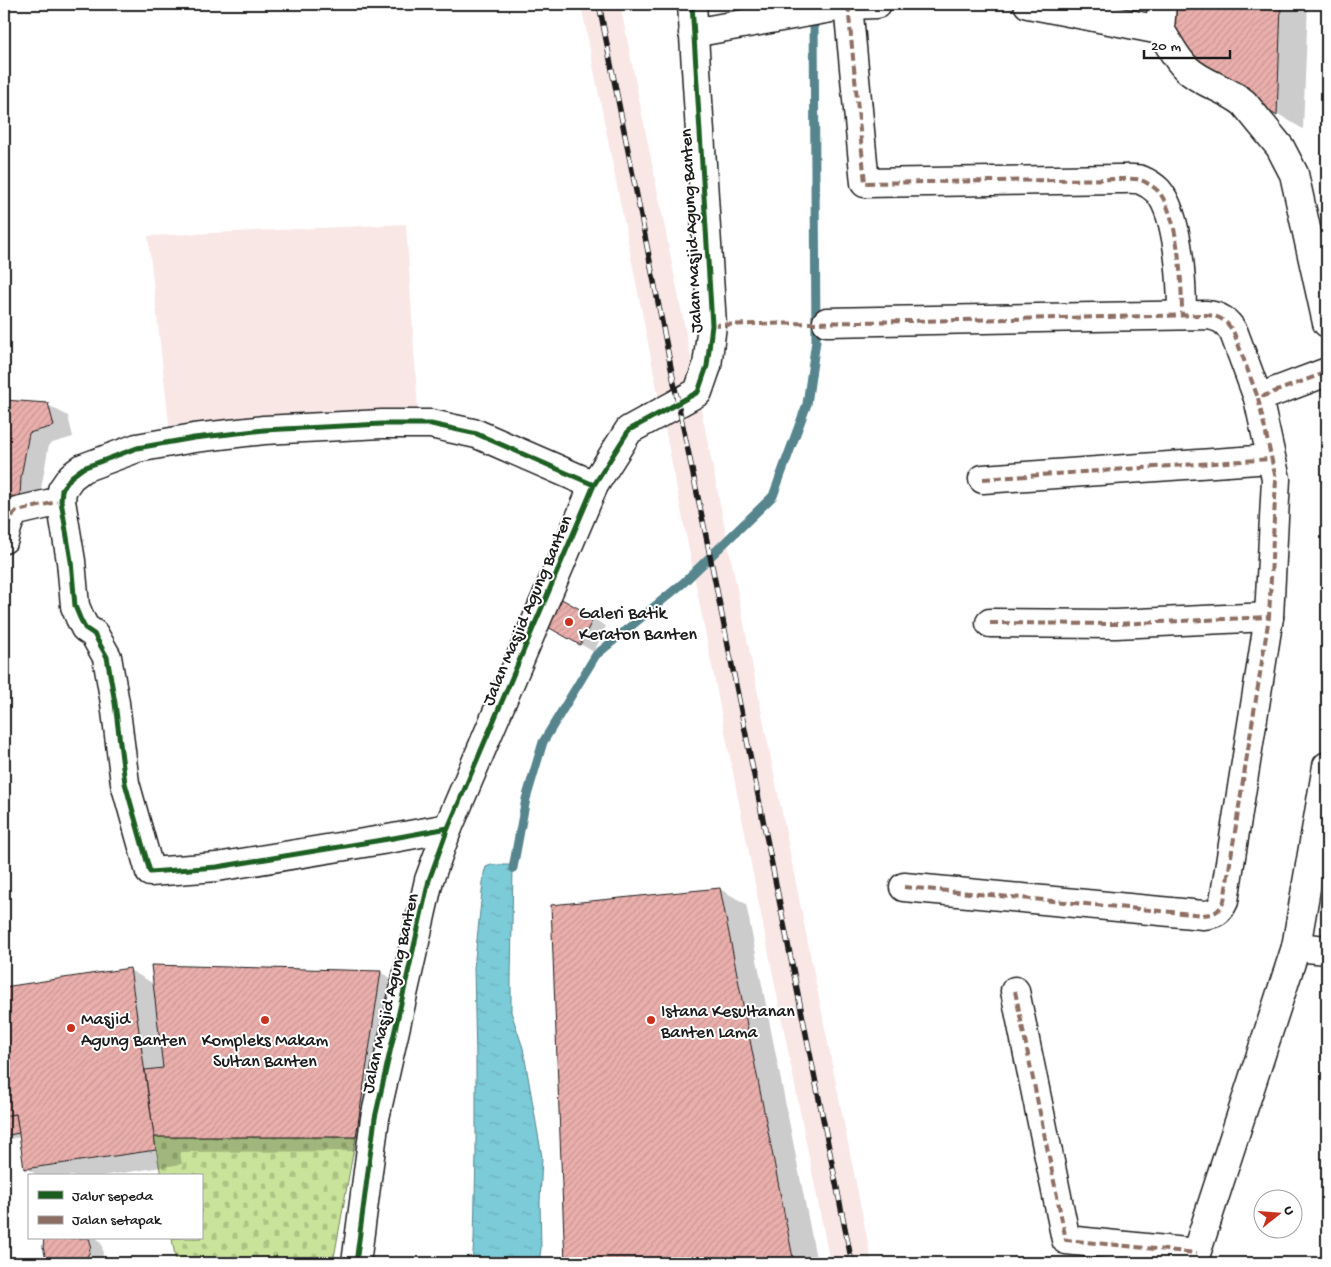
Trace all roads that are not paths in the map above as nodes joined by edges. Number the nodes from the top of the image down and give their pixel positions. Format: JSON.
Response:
{"nodes":[{"id":1,"x":692,"y":4,"type":"edge"},
{"id":2,"x":877,"y":4,"type":"edge"},
{"id":3,"x":1028,"y":4,"type":"edge"},
{"id":4,"x":831,"y":7,"type":"edge"},
{"id":5,"x":1161,"y":17,"type":"edge"},
{"id":6,"x":693,"y":33,"type":"junction"},
{"id":7,"x":1182,"y":315,"type":"junction"},
{"id":8,"x":827,"y":322,"type":"dead end"},
{"id":9,"x":1327,"y":323,"type":"edge"},
{"id":10,"x":1327,"y":372,"type":"edge"},
{"id":11,"x":1258,"y":398,"type":"junction"},
{"id":12,"x":1271,"y":459,"type":"junction"},
{"id":13,"x":983,"y":479,"type":"dead end"},
{"id":14,"x":594,"y":485,"type":"junction"},
{"id":15,"x":61,"y":501,"type":"junction"},
{"id":16,"x":4,"y":539,"type":"edge"},
{"id":17,"x":1269,"y":617,"type":"junction"},
{"id":18,"x":990,"y":622,"type":"dead end"},
{"id":19,"x":1327,"y":766,"type":"edge"},
{"id":20,"x":448,"y":828,"type":"junction"},
{"id":21,"x":904,"y":887,"type":"dead end"},
{"id":22,"x":1296,"y":947,"type":"junction"},
{"id":23,"x":1327,"y":950,"type":"edge"},
{"id":24,"x":1015,"y":991,"type":"dead end"},
{"id":25,"x":1195,"y":1258,"type":"edge"},
{"id":26,"x":356,"y":1263,"type":"edge"}],
"edges":[{"from":1,"to":6,"type":"street","name":"Jalan Masjid Agung Banten"},
{"from":2,"to":4,"type":"street"},
{"from":3,"to":5,"type":"street"},
{"from":4,"to":6,"type":"street"},
{"from":4,"to":7,"type":"street"},
{"from":5,"to":9,"type":"street"},
{"from":6,"to":14,"type":"street","name":"Jalan Masjid Agung Banten"},
{"from":7,"to":8,"type":"street"},
{"from":7,"to":11,"type":"street"},
{"from":10,"to":11,"type":"street"},
{"from":11,"to":12,"type":"street"},
{"from":12,"to":13,"type":"street"},
{"from":12,"to":17,"type":"street"},
{"from":14,"to":15,"type":"street"},
{"from":14,"to":20,"type":"street","name":"Jalan Masjid Agung Banten"},
{"from":15,"to":16,"type":"street"},
{"from":15,"to":20,"type":"street"},
{"from":17,"to":18,"type":"street"},
{"from":17,"to":21,"type":"street"},
{"from":19,"to":22,"type":"street"},
{"from":20,"to":26,"type":"street","name":"Jalan Masjid Agung Banten"},
{"from":22,"to":23,"type":"street"},
{"from":22,"to":25,"type":"street"},
{"from":24,"to":25,"type":"street"}]}
